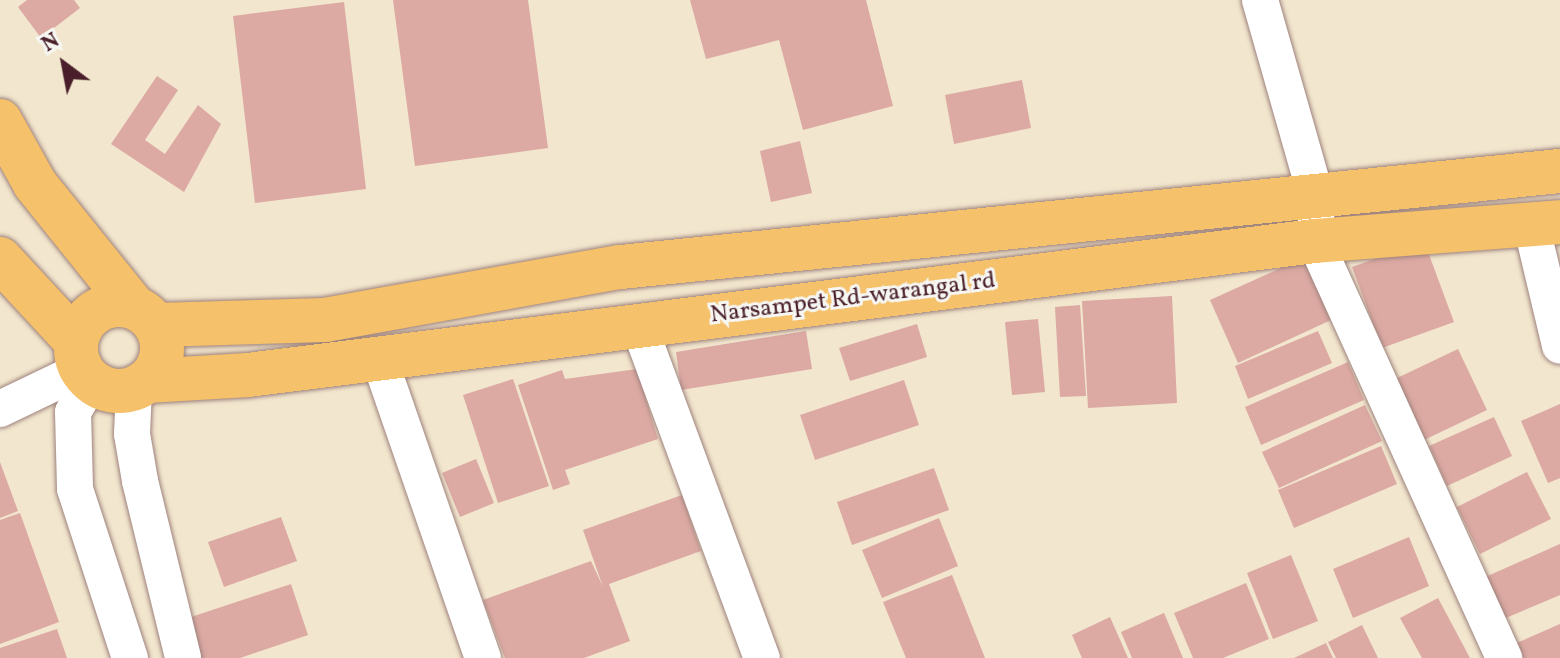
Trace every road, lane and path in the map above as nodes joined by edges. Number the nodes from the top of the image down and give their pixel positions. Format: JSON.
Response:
{"nodes":[{"id":1,"x":1260,"y":0,"type":"edge"},
{"id":2,"x":0,"y":121,"type":"edge"},
{"id":3,"x":1560,"y":171,"type":"edge"},
{"id":4,"x":1316,"y":220,"type":"junction"},
{"id":5,"x":1545,"y":223,"type":"edge"},
{"id":6,"x":0,"y":259,"type":"edge"},
{"id":7,"x":145,"y":316,"type":"junction"},
{"id":8,"x":639,"y":326,"type":"junction"},
{"id":9,"x":1560,"y":346,"type":"edge"},
{"id":10,"x":379,"y":358,"type":"junction"},
{"id":11,"x":83,"y":364,"type":"junction"},
{"id":12,"x":141,"y":385,"type":"junction"},
{"id":13,"x":0,"y":409,"type":"edge"},
{"id":14,"x":130,"y":658,"type":"edge"},
{"id":15,"x":183,"y":658,"type":"edge"},
{"id":16,"x":483,"y":658,"type":"edge"},
{"id":17,"x":762,"y":658,"type":"edge"},
{"id":18,"x":1504,"y":658,"type":"edge"}],
"edges":[{"from":1,"to":4,"type":"street"},
{"from":2,"to":7,"type":"main road"},
{"from":3,"to":4,"type":"main road","name":"Narsampet Rd-warangal rd"},
{"from":4,"to":5,"type":"main road","name":"Narsampet Rd-warangal rd"},
{"from":4,"to":7,"type":"main road","name":"Narsampet Rd-warangal rd"},
{"from":4,"to":8,"type":"main road","name":"Narsampet Rd-warangal rd"},
{"from":4,"to":18,"type":"street"},
{"from":5,"to":9,"type":"street"},
{"from":6,"to":11,"type":"main road"},
{"from":7,"to":11,"type":"main road"},
{"from":7,"to":12,"type":"main road"},
{"from":8,"to":10,"type":"main road","name":"Narsampet Rd-warangal rd"},
{"from":8,"to":17,"type":"street"},
{"from":10,"to":12,"type":"main road","name":"Narsampet Rd-warangal rd"},
{"from":10,"to":16,"type":"street"},
{"from":11,"to":12,"type":"main road"},
{"from":11,"to":13,"type":"street"},
{"from":11,"to":14,"type":"street"},
{"from":12,"to":15,"type":"street"}]}
